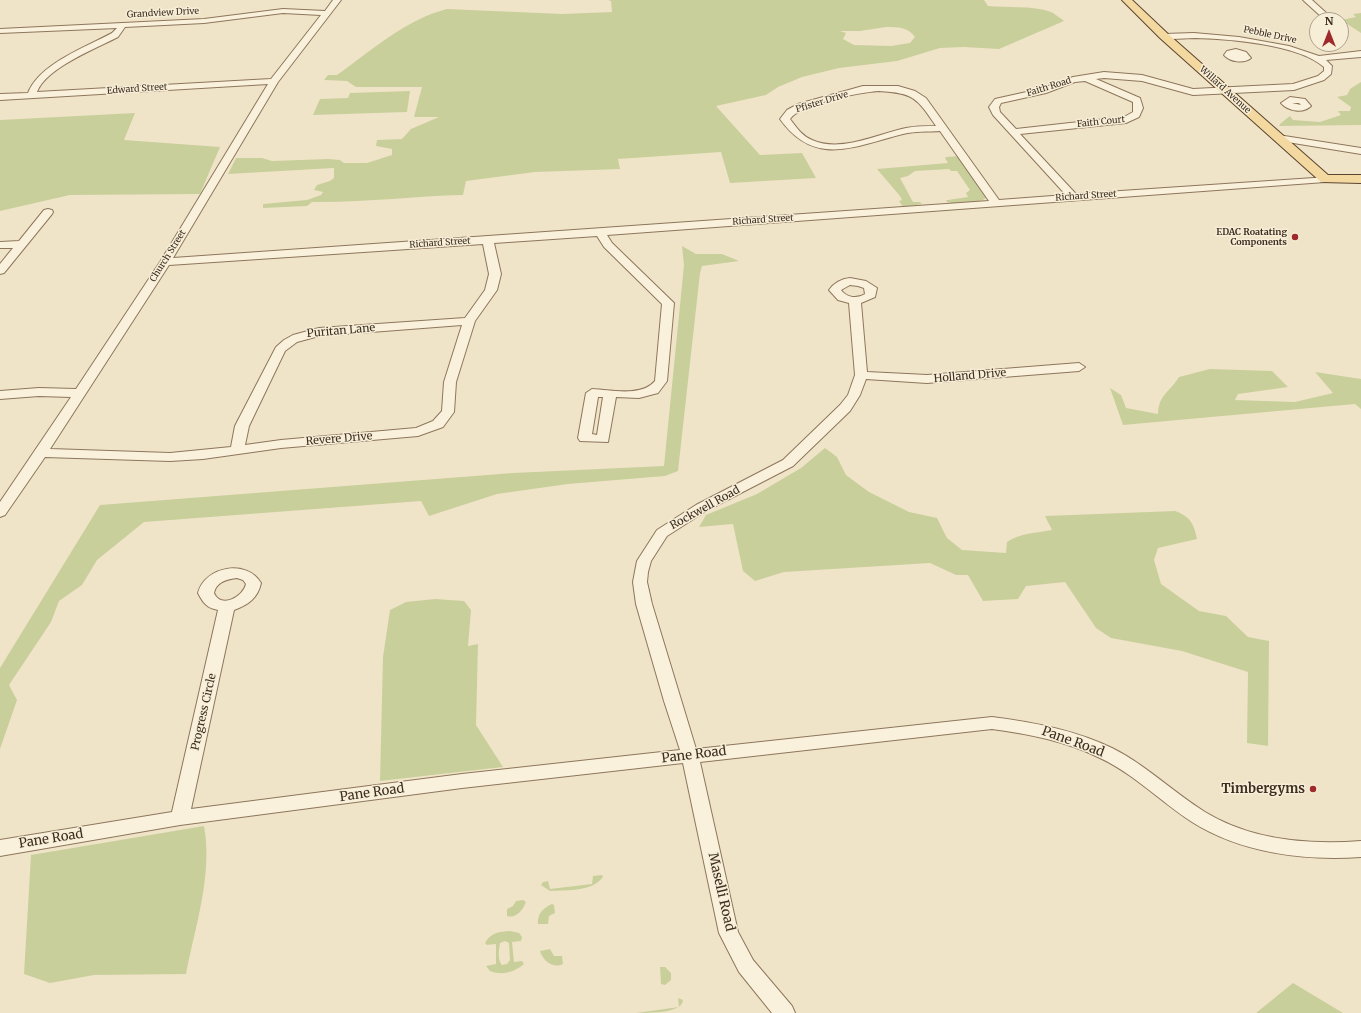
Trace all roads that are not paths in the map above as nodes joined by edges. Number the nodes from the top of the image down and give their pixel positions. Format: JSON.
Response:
{"nodes":[{"id":1,"x":337,"y":0,"type":"edge"},
{"id":2,"x":1127,"y":0,"type":"edge"},
{"id":3,"x":1307,"y":0,"type":"edge"},
{"id":4,"x":1321,"y":12,"type":"edge"},
{"id":5,"x":326,"y":13,"type":"junction"},
{"id":6,"x":123,"y":25,"type":"junction"},
{"id":7,"x":0,"y":31,"type":"edge"},
{"id":8,"x":1164,"y":36,"type":"junction"},
{"id":9,"x":1265,"y":43,"type":"junction"},
{"id":10,"x":1361,"y":54,"type":"edge"},
{"id":11,"x":1245,"y":55,"type":"dead end"},
{"id":12,"x":1320,"y":58,"type":"junction"},
{"id":13,"x":1084,"y":77,"type":"junction"},
{"id":14,"x":274,"y":82,"type":"junction"},
{"id":15,"x":1275,"y":89,"type":"junction"},
{"id":16,"x":1225,"y":91,"type":"junction"},
{"id":17,"x":32,"y":95,"type":"junction"},
{"id":18,"x":0,"y":97,"type":"edge"},
{"id":19,"x":1290,"y":100,"type":"dead end"},
{"id":20,"x":943,"y":128,"type":"junction"},
{"id":21,"x":1013,"y":132,"type":"junction"},
{"id":22,"x":1278,"y":138,"type":"junction"},
{"id":23,"x":1361,"y":151,"type":"edge"},
{"id":24,"x":1325,"y":179,"type":"junction"},
{"id":25,"x":1361,"y":179,"type":"edge"},
{"id":26,"x":1072,"y":196,"type":"junction"},
{"id":27,"x":995,"y":202,"type":"junction"},
{"id":28,"x":48,"y":212,"type":"dead end"},
{"id":29,"x":600,"y":232,"type":"junction"},
{"id":30,"x":488,"y":240,"type":"junction"},
{"id":31,"x":23,"y":244,"type":"junction"},
{"id":32,"x":0,"y":245,"type":"edge"},
{"id":33,"x":165,"y":262,"type":"junction"},
{"id":34,"x":0,"y":271,"type":"edge"},
{"id":35,"x":855,"y":301,"type":"dead end"},
{"id":36,"x":469,"y":322,"type":"junction"},
{"id":37,"x":1079,"y":367,"type":"dead end"},
{"id":38,"x":861,"y":375,"type":"junction"},
{"id":39,"x":79,"y":393,"type":"junction"},
{"id":40,"x":610,"y":393,"type":"dead end"},
{"id":41,"x":0,"y":395,"type":"edge"},
{"id":42,"x":237,"y":450,"type":"junction"},
{"id":43,"x":41,"y":453,"type":"junction"},
{"id":44,"x":0,"y":512,"type":"edge"},
{"id":45,"x":227,"y":606,"type":"dead end"},
{"id":46,"x":690,"y":755,"type":"junction"},
{"id":47,"x":180,"y":818,"type":"junction"},
{"id":48,"x":0,"y":848,"type":"edge"},
{"id":49,"x":1361,"y":849,"type":"edge"},
{"id":50,"x":785,"y":1013,"type":"edge"}],
"edges":[{"from":1,"to":5,"type":"street","name":"Church Street"},
{"from":2,"to":8,"type":"main road","name":"Willard Avenue"},
{"from":3,"to":4,"type":"street"},
{"from":5,"to":6,"type":"street","name":"Grandview Drive"},
{"from":5,"to":14,"type":"street","name":"Church Street"},
{"from":6,"to":7,"type":"street","name":"Grandview Drive"},
{"from":6,"to":17,"type":"street"},
{"from":8,"to":9,"type":"street","name":"Pebble Drive"},
{"from":8,"to":16,"type":"main road","name":"Willard Avenue"},
{"from":9,"to":11,"type":"street"},
{"from":9,"to":12,"type":"street","name":"Pebble Drive"},
{"from":10,"to":12,"type":"street"},
{"from":12,"to":15,"type":"street"},
{"from":13,"to":16,"type":"street","name":"Faith Road"},
{"from":13,"to":21,"type":"street","name":"Faith Road"},
{"from":13,"to":21,"type":"street","name":"Faith Court"},
{"from":14,"to":17,"type":"street","name":"Edward Street"},
{"from":14,"to":33,"type":"street","name":"Church Street"},
{"from":15,"to":16,"type":"street"},
{"from":15,"to":19,"type":"street"},
{"from":16,"to":22,"type":"main road","name":"Willard Avenue"},
{"from":17,"to":18,"type":"street","name":"Edward Street"},
{"from":20,"to":20,"type":"street","name":"Pfister Drive"},
{"from":20,"to":27,"type":"street","name":"Pfister Drive"},
{"from":21,"to":26,"type":"street","name":"Faith Road"},
{"from":22,"to":23,"type":"street"},
{"from":22,"to":24,"type":"main road","name":"Willard Avenue"},
{"from":24,"to":25,"type":"main road","name":"Richard Street"},
{"from":24,"to":26,"type":"street","name":"Richard Street"},
{"from":26,"to":27,"type":"street","name":"Richard Street"},
{"from":27,"to":29,"type":"street","name":"Richard Street"},
{"from":28,"to":31,"type":"street"},
{"from":29,"to":30,"type":"street","name":"Richard Street"},
{"from":29,"to":40,"type":"street"},
{"from":30,"to":33,"type":"street","name":"Richard Street"},
{"from":30,"to":36,"type":"street","name":"Revere Drive"},
{"from":31,"to":32,"type":"street"},
{"from":31,"to":34,"type":"street"},
{"from":33,"to":39,"type":"street","name":"Church Street"},
{"from":35,"to":38,"type":"street","name":"Rockwell Road"},
{"from":36,"to":42,"type":"street","name":"Puritan Lane"},
{"from":36,"to":42,"type":"street","name":"Revere Drive"},
{"from":37,"to":38,"type":"street","name":"Holland Drive"},
{"from":38,"to":46,"type":"street","name":"Rockwell Road"},
{"from":39,"to":41,"type":"street"},
{"from":39,"to":43,"type":"street","name":"Church Street"},
{"from":42,"to":43,"type":"street","name":"Revere Drive"},
{"from":43,"to":44,"type":"street","name":"Church Street"},
{"from":45,"to":47,"type":"street","name":"Progress Circle"},
{"from":46,"to":47,"type":"street","name":"Pane Road"},
{"from":46,"to":49,"type":"street","name":"Pane Road"},
{"from":46,"to":50,"type":"street","name":"Maselli Road"},
{"from":47,"to":48,"type":"street","name":"Pane Road"}]}
